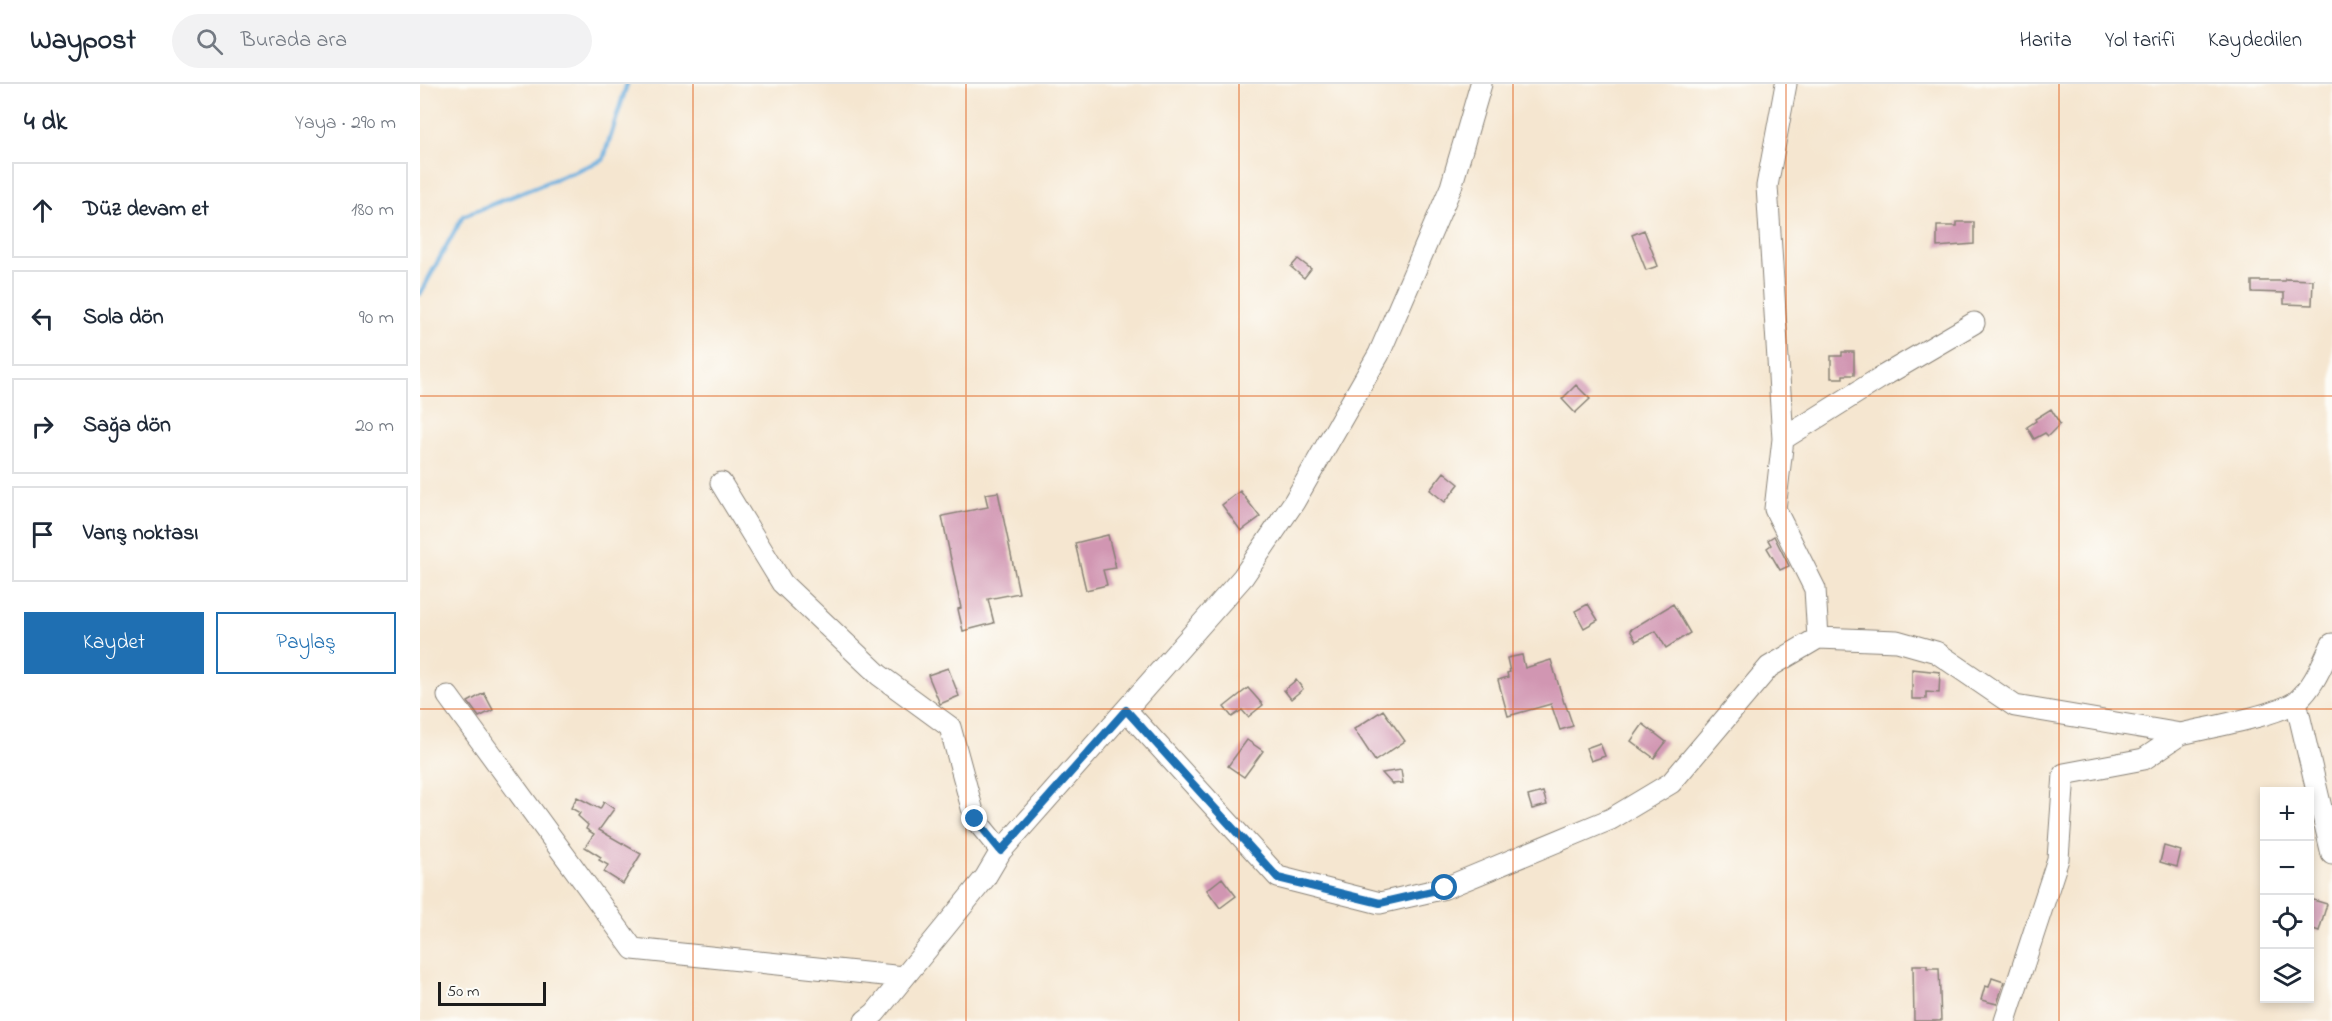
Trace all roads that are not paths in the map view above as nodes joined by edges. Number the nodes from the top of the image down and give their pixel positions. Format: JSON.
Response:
{"nodes":[{"id":1,"x":1481,"y":84,"type":"edge"},
{"id":2,"x":1786,"y":84,"type":"edge"},
{"id":3,"x":1974,"y":323,"type":"dead end"},
{"id":4,"x":1784,"y":439,"type":"junction"},
{"id":5,"x":721,"y":483,"type":"dead end"},
{"id":6,"x":1818,"y":639,"type":"junction"},
{"id":7,"x":2332,"y":644,"type":"edge"},
{"id":8,"x":448,"y":696,"type":"dead end"},
{"id":9,"x":2296,"y":702,"type":"junction"},
{"id":10,"x":1126,"y":710,"type":"junction"},
{"id":11,"x":2181,"y":734,"type":"junction"},
{"id":12,"x":2331,"y":847,"type":"edge"},
{"id":13,"x":1001,"y":851,"type":"junction"},
{"id":14,"x":904,"y":977,"type":"junction"},
{"id":15,"x":866,"y":1021,"type":"edge"},
{"id":16,"x":2005,"y":1021,"type":"edge"}],
"edges":[{"from":1,"to":10,"type":"street"},
{"from":2,"to":4,"type":"street"},
{"from":3,"to":4,"type":"street"},
{"from":4,"to":6,"type":"street"},
{"from":5,"to":13,"type":"street"},
{"from":6,"to":10,"type":"street"},
{"from":6,"to":11,"type":"street"},
{"from":7,"to":9,"type":"street"},
{"from":8,"to":14,"type":"street"},
{"from":9,"to":11,"type":"street"},
{"from":9,"to":12,"type":"street"},
{"from":10,"to":13,"type":"street"},
{"from":11,"to":16,"type":"street"},
{"from":13,"to":14,"type":"street"},
{"from":14,"to":15,"type":"street"}]}
